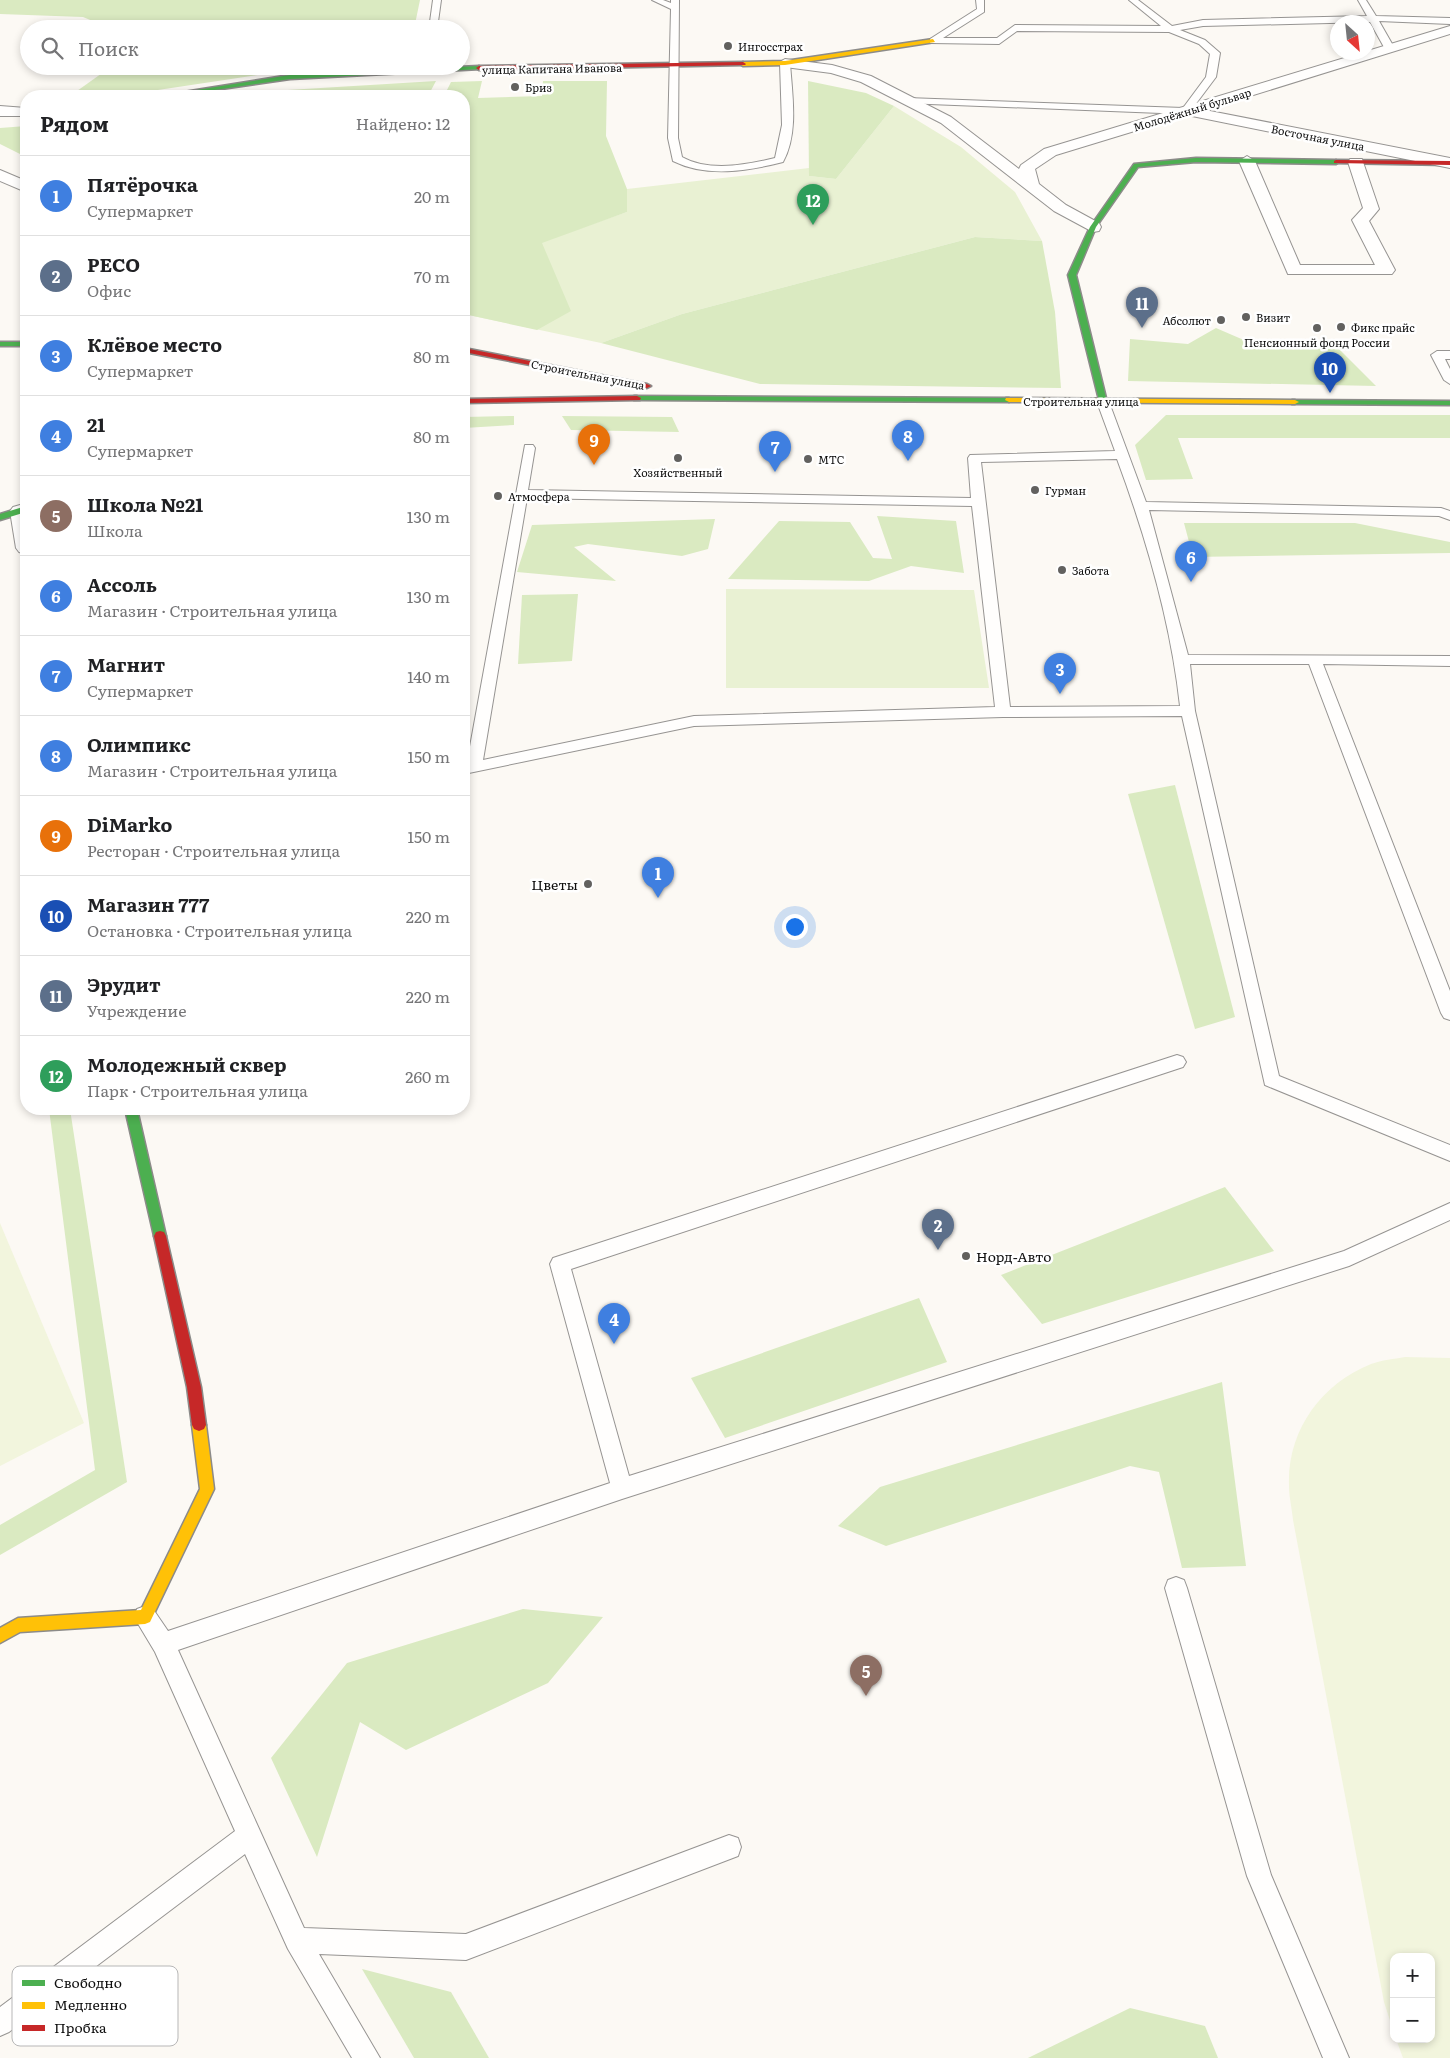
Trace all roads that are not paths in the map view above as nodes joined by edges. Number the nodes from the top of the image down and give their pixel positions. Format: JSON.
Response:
{"nodes":[{"id":1,"x":438,"y":0,"type":"edge"},
{"id":2,"x":656,"y":0,"type":"edge"},
{"id":3,"x":980,"y":0,"type":"edge"},
{"id":4,"x":1133,"y":0,"type":"edge"},
{"id":5,"x":1362,"y":0,"type":"edge"},
{"id":6,"x":675,"y":4,"type":"edge"},
{"id":7,"x":1370,"y":15,"type":"edge"},
{"id":8,"x":1375,"y":19,"type":"edge"},
{"id":9,"x":435,"y":20,"type":"edge"},
{"id":10,"x":1330,"y":20,"type":"edge"},
{"id":11,"x":1450,"y":21,"type":"edge"},
{"id":12,"x":1375,"y":24,"type":"edge"},
{"id":13,"x":1170,"y":29,"type":"junction"},
{"id":14,"x":1450,"y":30,"type":"edge"},
{"id":15,"x":933,"y":41,"type":"junction"},
{"id":16,"x":1390,"y":48,"type":"junction"},
{"id":17,"x":785,"y":63,"type":"junction"},
{"id":18,"x":674,"y":66,"type":"junction"},
{"id":19,"x":470,"y":68,"type":"edge"},
{"id":20,"x":307,"y":75,"type":"edge"},
{"id":21,"x":200,"y":90,"type":"edge"},
{"id":22,"x":907,"y":101,"type":"junction"},
{"id":23,"x":0,"y":111,"type":"edge"},
{"id":24,"x":1186,"y":111,"type":"junction"},
{"id":25,"x":20,"y":112,"type":"edge"},
{"id":26,"x":1247,"y":161,"type":"junction"},
{"id":27,"x":1356,"y":162,"type":"junction"},
{"id":28,"x":1450,"y":163,"type":"edge"},
{"id":29,"x":0,"y":175,"type":"edge"},
{"id":30,"x":20,"y":184,"type":"edge"},
{"id":31,"x":1031,"y":186,"type":"junction"},
{"id":32,"x":1093,"y":227,"type":"junction"},
{"id":33,"x":0,"y":344,"type":"edge"},
{"id":34,"x":20,"y":344,"type":"edge"},
{"id":35,"x":470,"y":351,"type":"edge"},
{"id":36,"x":1450,"y":355,"type":"edge"},
{"id":37,"x":1450,"y":380,"type":"edge"},
{"id":38,"x":712,"y":398,"type":"junction"},
{"id":39,"x":470,"y":401,"type":"edge"},
{"id":40,"x":1103,"y":402,"type":"junction"},
{"id":41,"x":1450,"y":403,"type":"edge"},
{"id":42,"x":529,"y":448,"type":"dead end"},
{"id":43,"x":1122,"y":455,"type":"junction"},
{"id":44,"x":521,"y":494,"type":"junction"},
{"id":45,"x":978,"y":502,"type":"junction"},
{"id":46,"x":1141,"y":506,"type":"junction"},
{"id":47,"x":20,"y":511,"type":"edge"},
{"id":48,"x":1450,"y":516,"type":"edge"},
{"id":49,"x":0,"y":517,"type":"edge"},
{"id":50,"x":1314,"y":659,"type":"junction"},
{"id":51,"x":1182,"y":660,"type":"junction"},
{"id":52,"x":1450,"y":661,"type":"edge"},
{"id":53,"x":1188,"y":711,"type":"junction"},
{"id":54,"x":1004,"y":712,"type":"junction"},
{"id":55,"x":470,"y":763,"type":"edge"},
{"id":56,"x":470,"y":768,"type":"edge"},
{"id":57,"x":1449,"y":1006,"type":"edge"},
{"id":58,"x":1177,"y":1062,"type":"dead end"},
{"id":59,"x":132,"y":1115,"type":"edge"},
{"id":60,"x":1450,"y":1153,"type":"edge"},
{"id":61,"x":1450,"y":1211,"type":"edge"},
{"id":62,"x":622,"y":1489,"type":"junction"},
{"id":63,"x":1176,"y":1588,"type":"dead end"},
{"id":64,"x":145,"y":1617,"type":"junction"},
{"id":65,"x":0,"y":1636,"type":"edge"},
{"id":66,"x":163,"y":1644,"type":"junction"},
{"id":67,"x":250,"y":1835,"type":"junction"},
{"id":68,"x":729,"y":1847,"type":"dead end"},
{"id":69,"x":298,"y":1940,"type":"junction"},
{"id":70,"x":76,"y":1966,"type":"edge"},
{"id":71,"x":12,"y":2014,"type":"edge"},
{"id":72,"x":0,"y":2023,"type":"edge"},
{"id":73,"x":367,"y":2058,"type":"edge"},
{"id":74,"x":1336,"y":2058,"type":"edge"}],
"edges":[{"from":1,"to":9,"type":"lane"},
{"from":2,"to":6,"type":"lane"},
{"from":3,"to":15,"type":"lane"},
{"from":4,"to":13,"type":"lane"},
{"from":5,"to":7,"type":"lane"},
{"from":6,"to":18,"type":"lane"},
{"from":8,"to":11,"type":"lane"},
{"from":10,"to":13,"type":"lane"},
{"from":12,"to":16,"type":"lane"},
{"from":13,"to":15,"type":"lane"},
{"from":13,"to":24,"type":"lane"},
{"from":14,"to":16,"type":"street","name":"Молодёжный бульвар"},
{"from":15,"to":17,"type":"street","name":"улица Капитана Иванова"},
{"from":16,"to":24,"type":"street","name":"Молодёжный бульвар"},
{"from":17,"to":18,"type":"street","name":"улица Капитана Иванова"},
{"from":17,"to":18,"type":"lane"},
{"from":17,"to":22,"type":"street"},
{"from":18,"to":19,"type":"street","name":"улица Капитана Иванова"},
{"from":20,"to":21,"type":"street","name":"улица Капитана Иванова"},
{"from":22,"to":24,"type":"lane"},
{"from":22,"to":31,"type":"street"},
{"from":23,"to":25,"type":"street"},
{"from":24,"to":28,"type":"street","name":"Восточная улица"},
{"from":24,"to":31,"type":"street","name":"Молодёжный бульвар"},
{"from":26,"to":27,"type":"street"},
{"from":26,"to":27,"type":"street"},
{"from":26,"to":32,"type":"street"},
{"from":27,"to":28,"type":"street"},
{"from":29,"to":30,"type":"street"},
{"from":31,"to":32,"type":"street"},
{"from":32,"to":40,"type":"street"},
{"from":33,"to":34,"type":"street"},
{"from":35,"to":38,"type":"street","name":"Строительная улица"},
{"from":36,"to":37,"type":"lane"},
{"from":38,"to":39,"type":"street","name":"Строительная улица"},
{"from":38,"to":40,"type":"street","name":"Строительная улица"},
{"from":40,"to":41,"type":"street","name":"Строительная улица"},
{"from":40,"to":43,"type":"lane"},
{"from":42,"to":44,"type":"lane"},
{"from":43,"to":45,"type":"lane"},
{"from":43,"to":46,"type":"lane"},
{"from":44,"to":45,"type":"lane"},
{"from":44,"to":55,"type":"lane"},
{"from":45,"to":54,"type":"lane"},
{"from":46,"to":48,"type":"lane"},
{"from":46,"to":51,"type":"lane"},
{"from":47,"to":49,"type":"street"},
{"from":50,"to":51,"type":"lane"},
{"from":50,"to":52,"type":"lane"},
{"from":50,"to":57,"type":"lane"},
{"from":51,"to":53,"type":"lane"},
{"from":53,"to":54,"type":"lane"},
{"from":53,"to":60,"type":"lane"},
{"from":54,"to":56,"type":"lane"},
{"from":58,"to":62,"type":"lane"},
{"from":59,"to":64,"type":"street"},
{"from":61,"to":62,"type":"lane"},
{"from":62,"to":66,"type":"lane"},
{"from":63,"to":74,"type":"lane"},
{"from":64,"to":65,"type":"street"},
{"from":64,"to":66,"type":"lane"},
{"from":66,"to":67,"type":"lane"},
{"from":67,"to":69,"type":"lane"},
{"from":67,"to":70,"type":"lane"},
{"from":68,"to":69,"type":"lane"},
{"from":69,"to":73,"type":"lane"},
{"from":71,"to":72,"type":"lane"}]}
